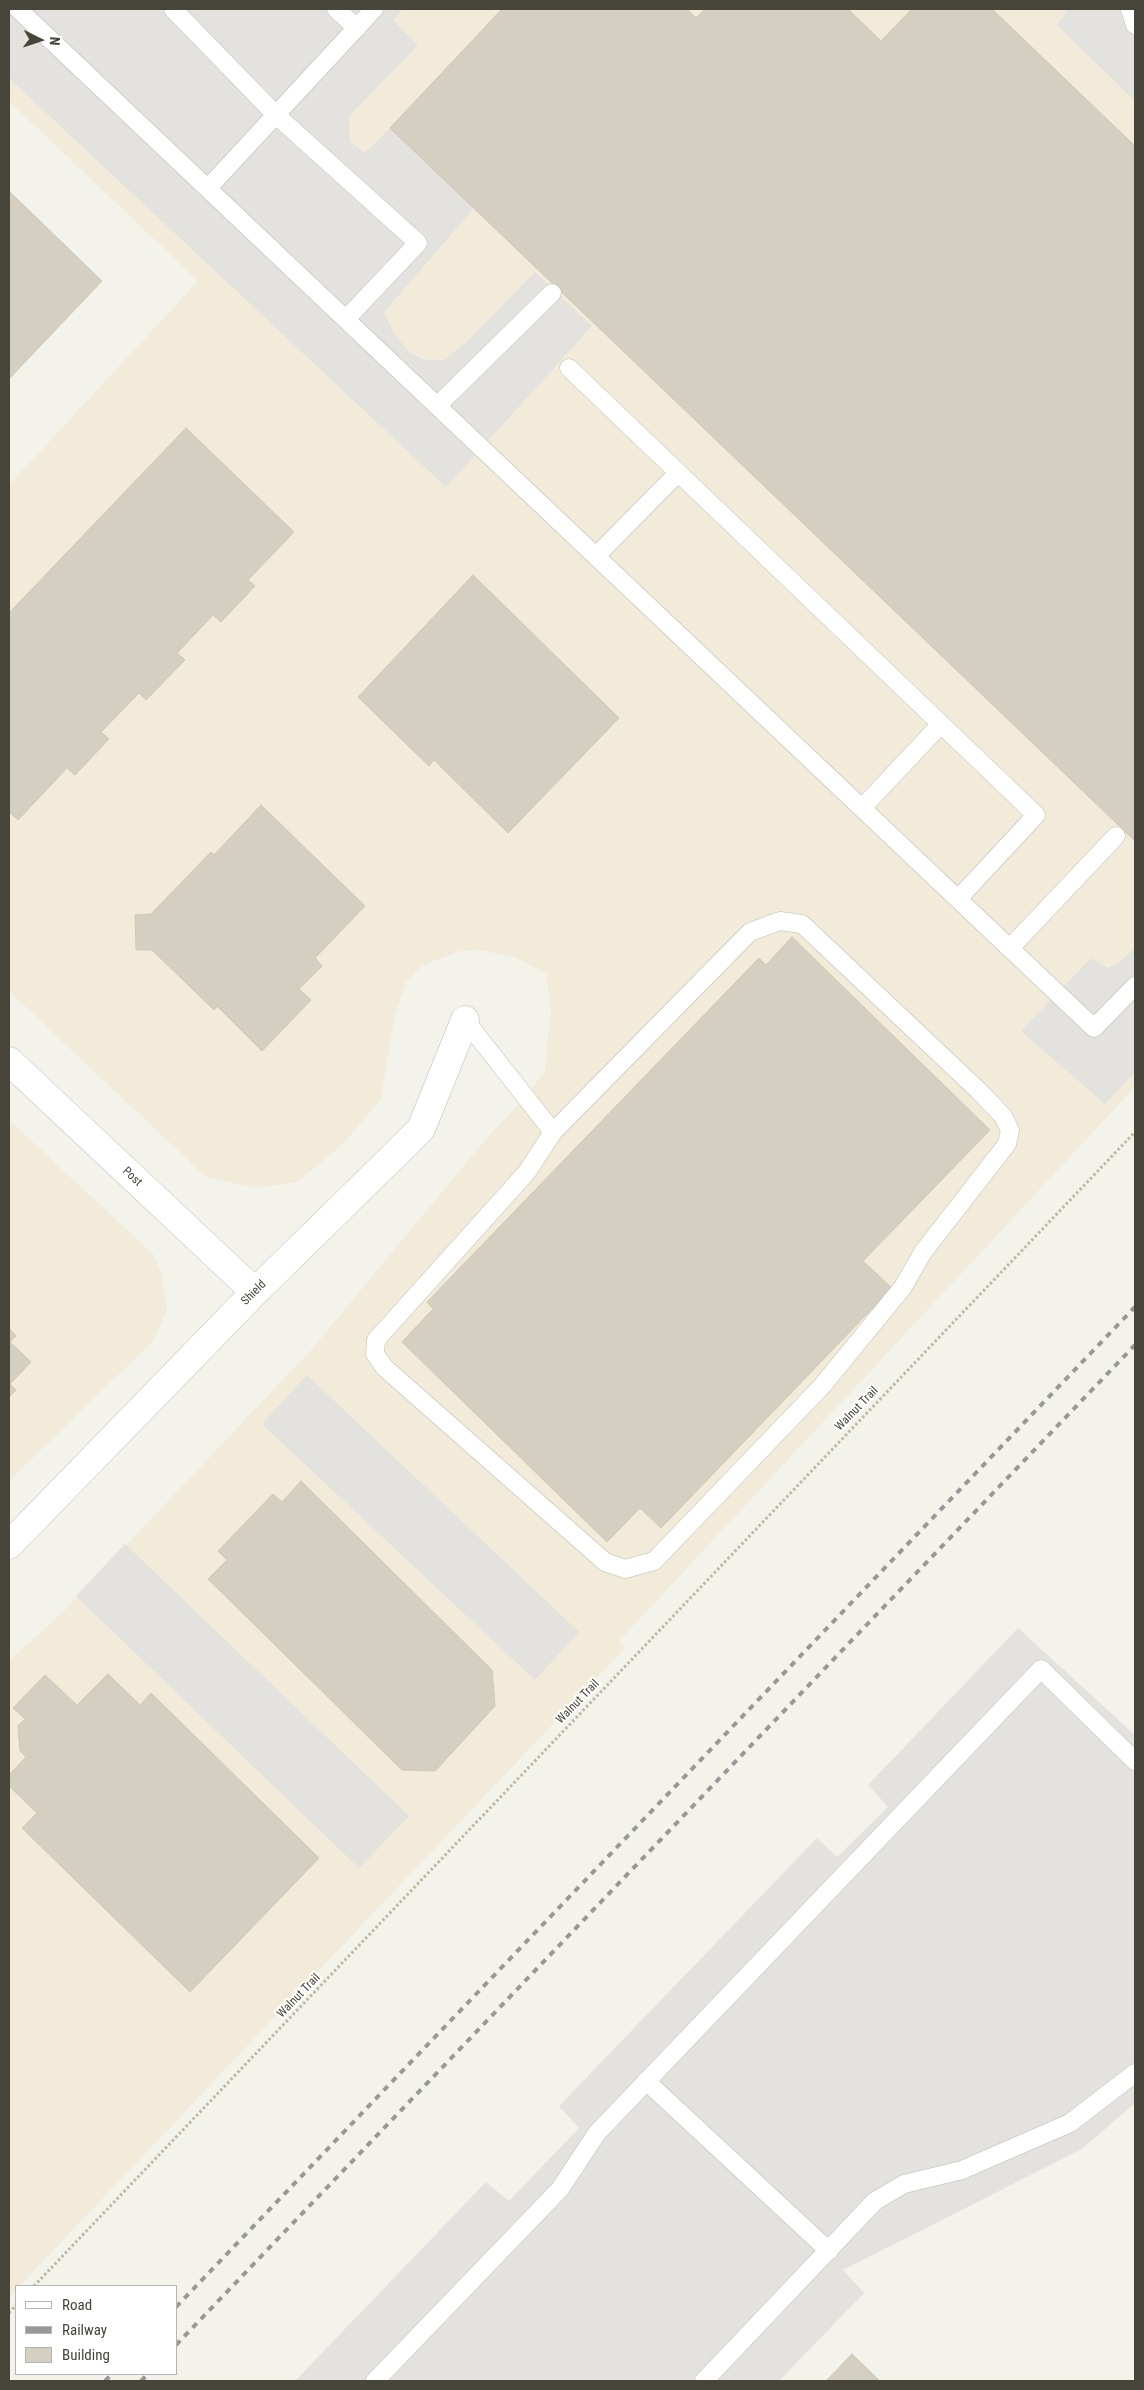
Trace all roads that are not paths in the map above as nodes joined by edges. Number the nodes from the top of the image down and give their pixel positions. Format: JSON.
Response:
{"nodes":[{"id":1,"x":18,"y":9,"type":"edge"},
{"id":2,"x":173,"y":9,"type":"edge"},
{"id":3,"x":336,"y":9,"type":"edge"},
{"id":4,"x":374,"y":9,"type":"edge"},
{"id":5,"x":1130,"y":9,"type":"edge"},
{"id":6,"x":1135,"y":26,"type":"edge"},
{"id":7,"x":356,"y":28,"type":"junction"},
{"id":8,"x":276,"y":115,"type":"junction"},
{"id":9,"x":208,"y":188,"type":"junction"},
{"id":10,"x":552,"y":293,"type":"dead end"},
{"id":11,"x":346,"y":319,"type":"junction"},
{"id":12,"x":569,"y":368,"type":"dead end"},
{"id":13,"x":437,"y":406,"type":"junction"},
{"id":14,"x":678,"y":473,"type":"junction"},
{"id":15,"x":596,"y":556,"type":"junction"},
{"id":16,"x":941,"y":724,"type":"junction"},
{"id":17,"x":862,"y":808,"type":"junction"},
{"id":18,"x":1116,"y":836,"type":"dead end"},
{"id":19,"x":958,"y":899,"type":"junction"},
{"id":20,"x":1010,"y":948,"type":"junction"},
{"id":21,"x":1135,"y":986,"type":"edge"},
{"id":22,"x":465,"y":1020,"type":"joint"},
{"id":23,"x":9,"y":1061,"type":"edge"},
{"id":24,"x":553,"y":1132,"type":"junction"},
{"id":25,"x":255,"y":1292,"type":"junction"},
{"id":26,"x":9,"y":1544,"type":"edge"},
{"id":27,"x":1135,"y":1761,"type":"edge"},
{"id":28,"x":1135,"y":2073,"type":"edge"},
{"id":29,"x":646,"y":2081,"type":"junction"},
{"id":30,"x":829,"y":2251,"type":"junction"},
{"id":31,"x":375,"y":2381,"type":"edge"},
{"id":32,"x":704,"y":2381,"type":"edge"}],
"edges":[{"from":1,"to":9,"type":"lane"},
{"from":2,"to":8,"type":"lane"},
{"from":3,"to":7,"type":"lane"},
{"from":4,"to":7,"type":"lane"},
{"from":5,"to":6,"type":"lane"},
{"from":7,"to":8,"type":"lane"},
{"from":8,"to":9,"type":"lane"},
{"from":8,"to":11,"type":"lane"},
{"from":9,"to":11,"type":"lane"},
{"from":10,"to":13,"type":"lane"},
{"from":11,"to":13,"type":"lane"},
{"from":12,"to":14,"type":"lane"},
{"from":13,"to":15,"type":"lane"},
{"from":14,"to":15,"type":"lane"},
{"from":14,"to":16,"type":"lane"},
{"from":15,"to":17,"type":"lane"},
{"from":16,"to":17,"type":"lane"},
{"from":16,"to":19,"type":"lane"},
{"from":17,"to":19,"type":"lane"},
{"from":18,"to":20,"type":"lane"},
{"from":19,"to":20,"type":"lane"},
{"from":20,"to":21,"type":"lane"},
{"from":22,"to":24,"type":"lane"},
{"from":22,"to":25,"type":"street","name":"Shield"},
{"from":23,"to":25,"type":"street","name":"Post"},
{"from":24,"to":24,"type":"lane"},
{"from":25,"to":26,"type":"street","name":"Shield"},
{"from":27,"to":29,"type":"lane"},
{"from":28,"to":30,"type":"lane"},
{"from":29,"to":30,"type":"lane"},
{"from":29,"to":31,"type":"lane"},
{"from":30,"to":32,"type":"lane"}]}
